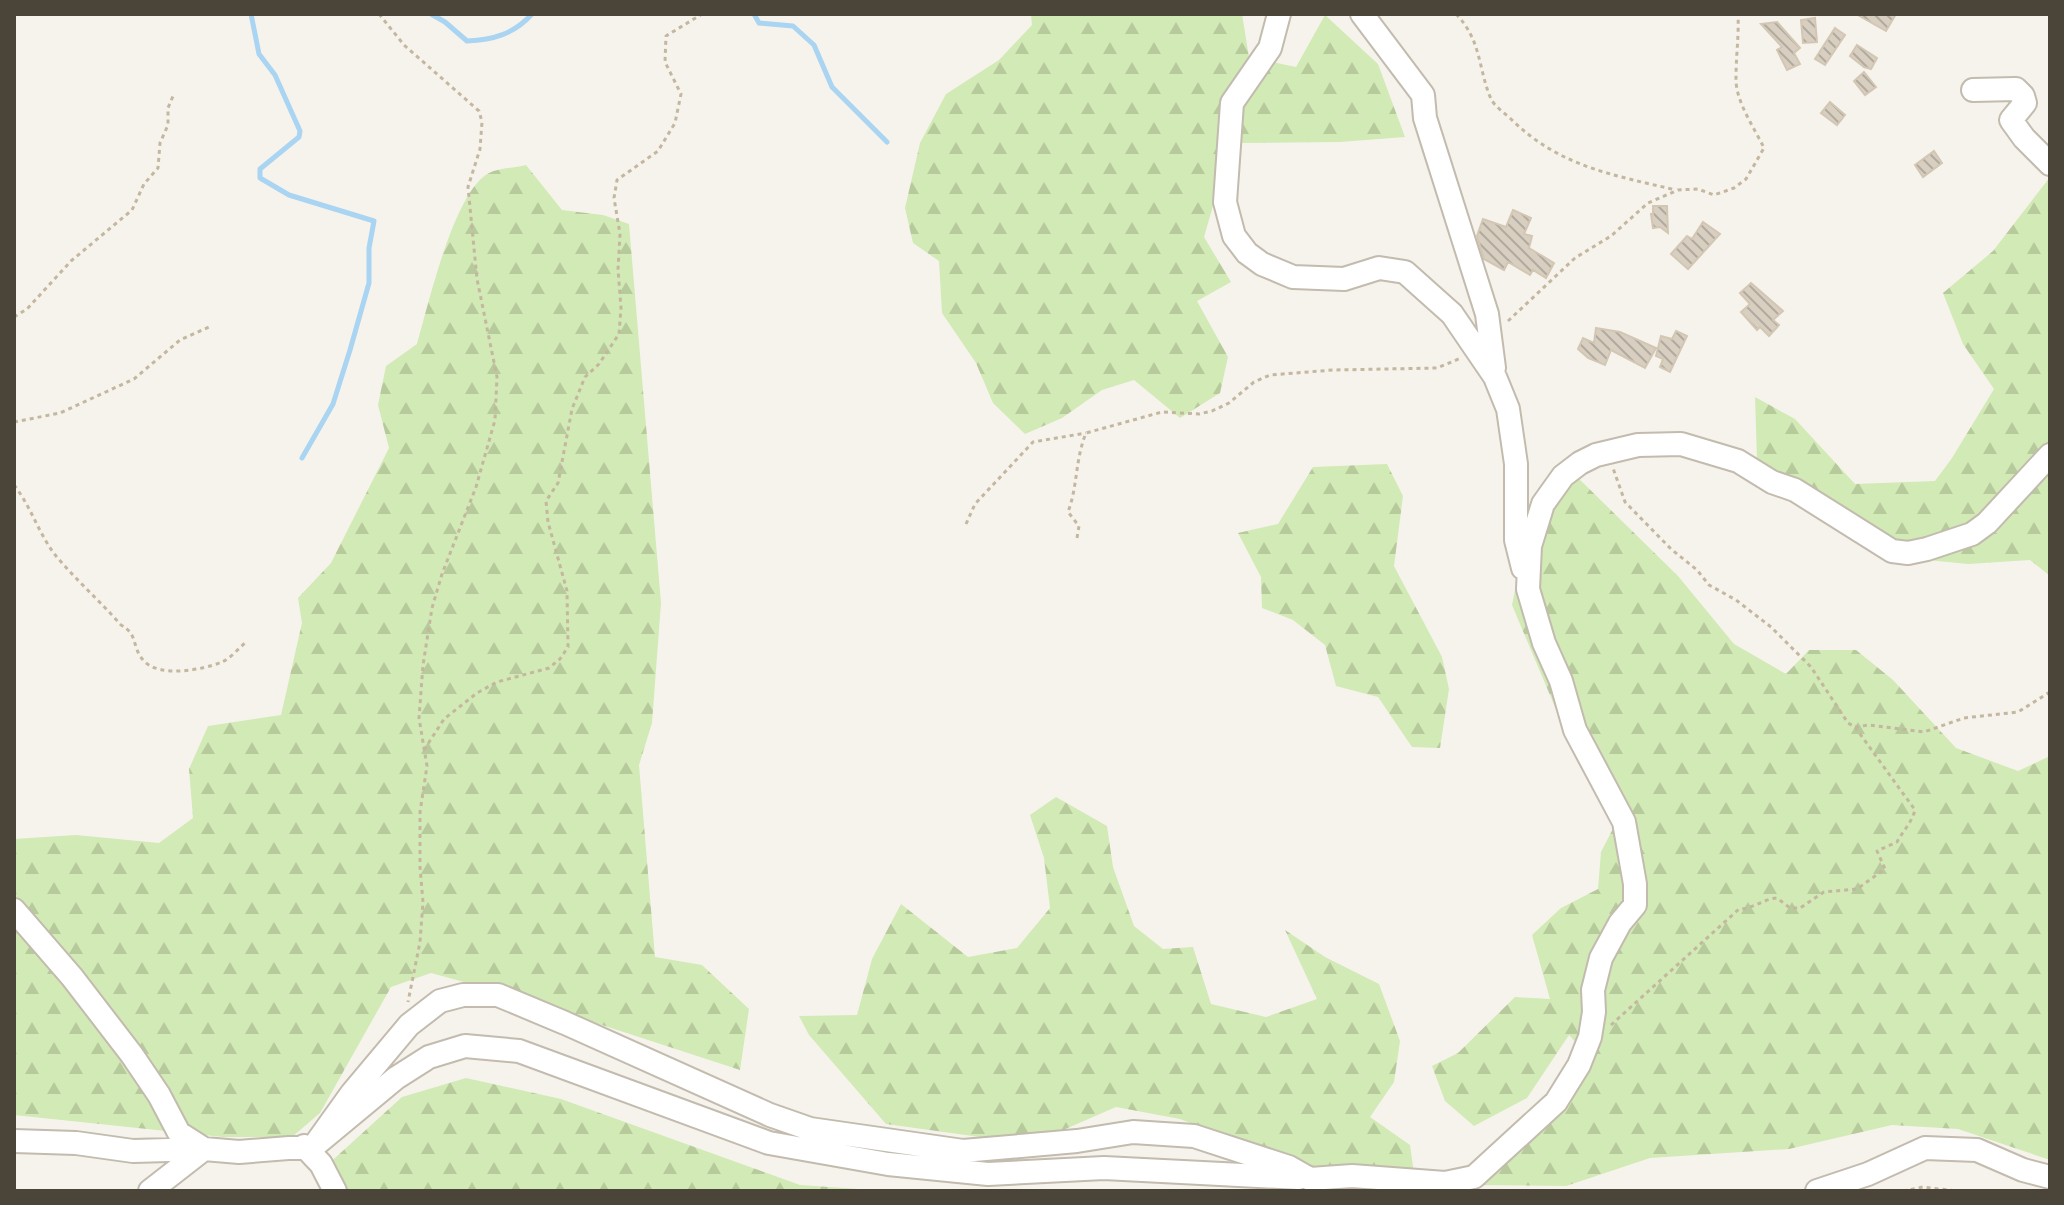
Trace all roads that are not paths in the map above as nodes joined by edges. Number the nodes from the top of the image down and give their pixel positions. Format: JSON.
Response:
{"nodes":[{"id":1,"x":1279,"y":14,"type":"edge"},
{"id":2,"x":1362,"y":14,"type":"edge"},
{"id":3,"x":1973,"y":90,"type":"dead end"},
{"id":4,"x":2050,"y":164,"type":"edge"},
{"id":5,"x":1495,"y":377,"type":"junction"},
{"id":6,"x":2050,"y":455,"type":"edge"},
{"id":7,"x":1528,"y":589,"type":"junction"},
{"id":8,"x":14,"y":910,"type":"edge"},
{"id":9,"x":14,"y":1141,"type":"edge"},
{"id":10,"x":309,"y":1146,"type":"junction"},
{"id":11,"x":204,"y":1149,"type":"junction"},
{"id":12,"x":2050,"y":1177,"type":"edge"},
{"id":13,"x":1310,"y":1179,"type":"junction"},
{"id":14,"x":150,"y":1191,"type":"edge"},
{"id":15,"x":335,"y":1191,"type":"edge"},
{"id":16,"x":1334,"y":1191,"type":"edge"},
{"id":17,"x":1817,"y":1191,"type":"edge"}],
"edges":[{"from":1,"to":5,"type":"street"},
{"from":2,"to":5,"type":"street"},
{"from":3,"to":4,"type":"street"},
{"from":5,"to":7,"type":"street"},
{"from":6,"to":7,"type":"street"},
{"from":7,"to":13,"type":"street"},
{"from":8,"to":11,"type":"street"},
{"from":9,"to":11,"type":"street"},
{"from":10,"to":11,"type":"street"},
{"from":10,"to":13,"type":"street"},
{"from":10,"to":13,"type":"street"},
{"from":10,"to":15,"type":"street"},
{"from":11,"to":14,"type":"street"},
{"from":12,"to":17,"type":"street"},
{"from":13,"to":16,"type":"street"}]}
